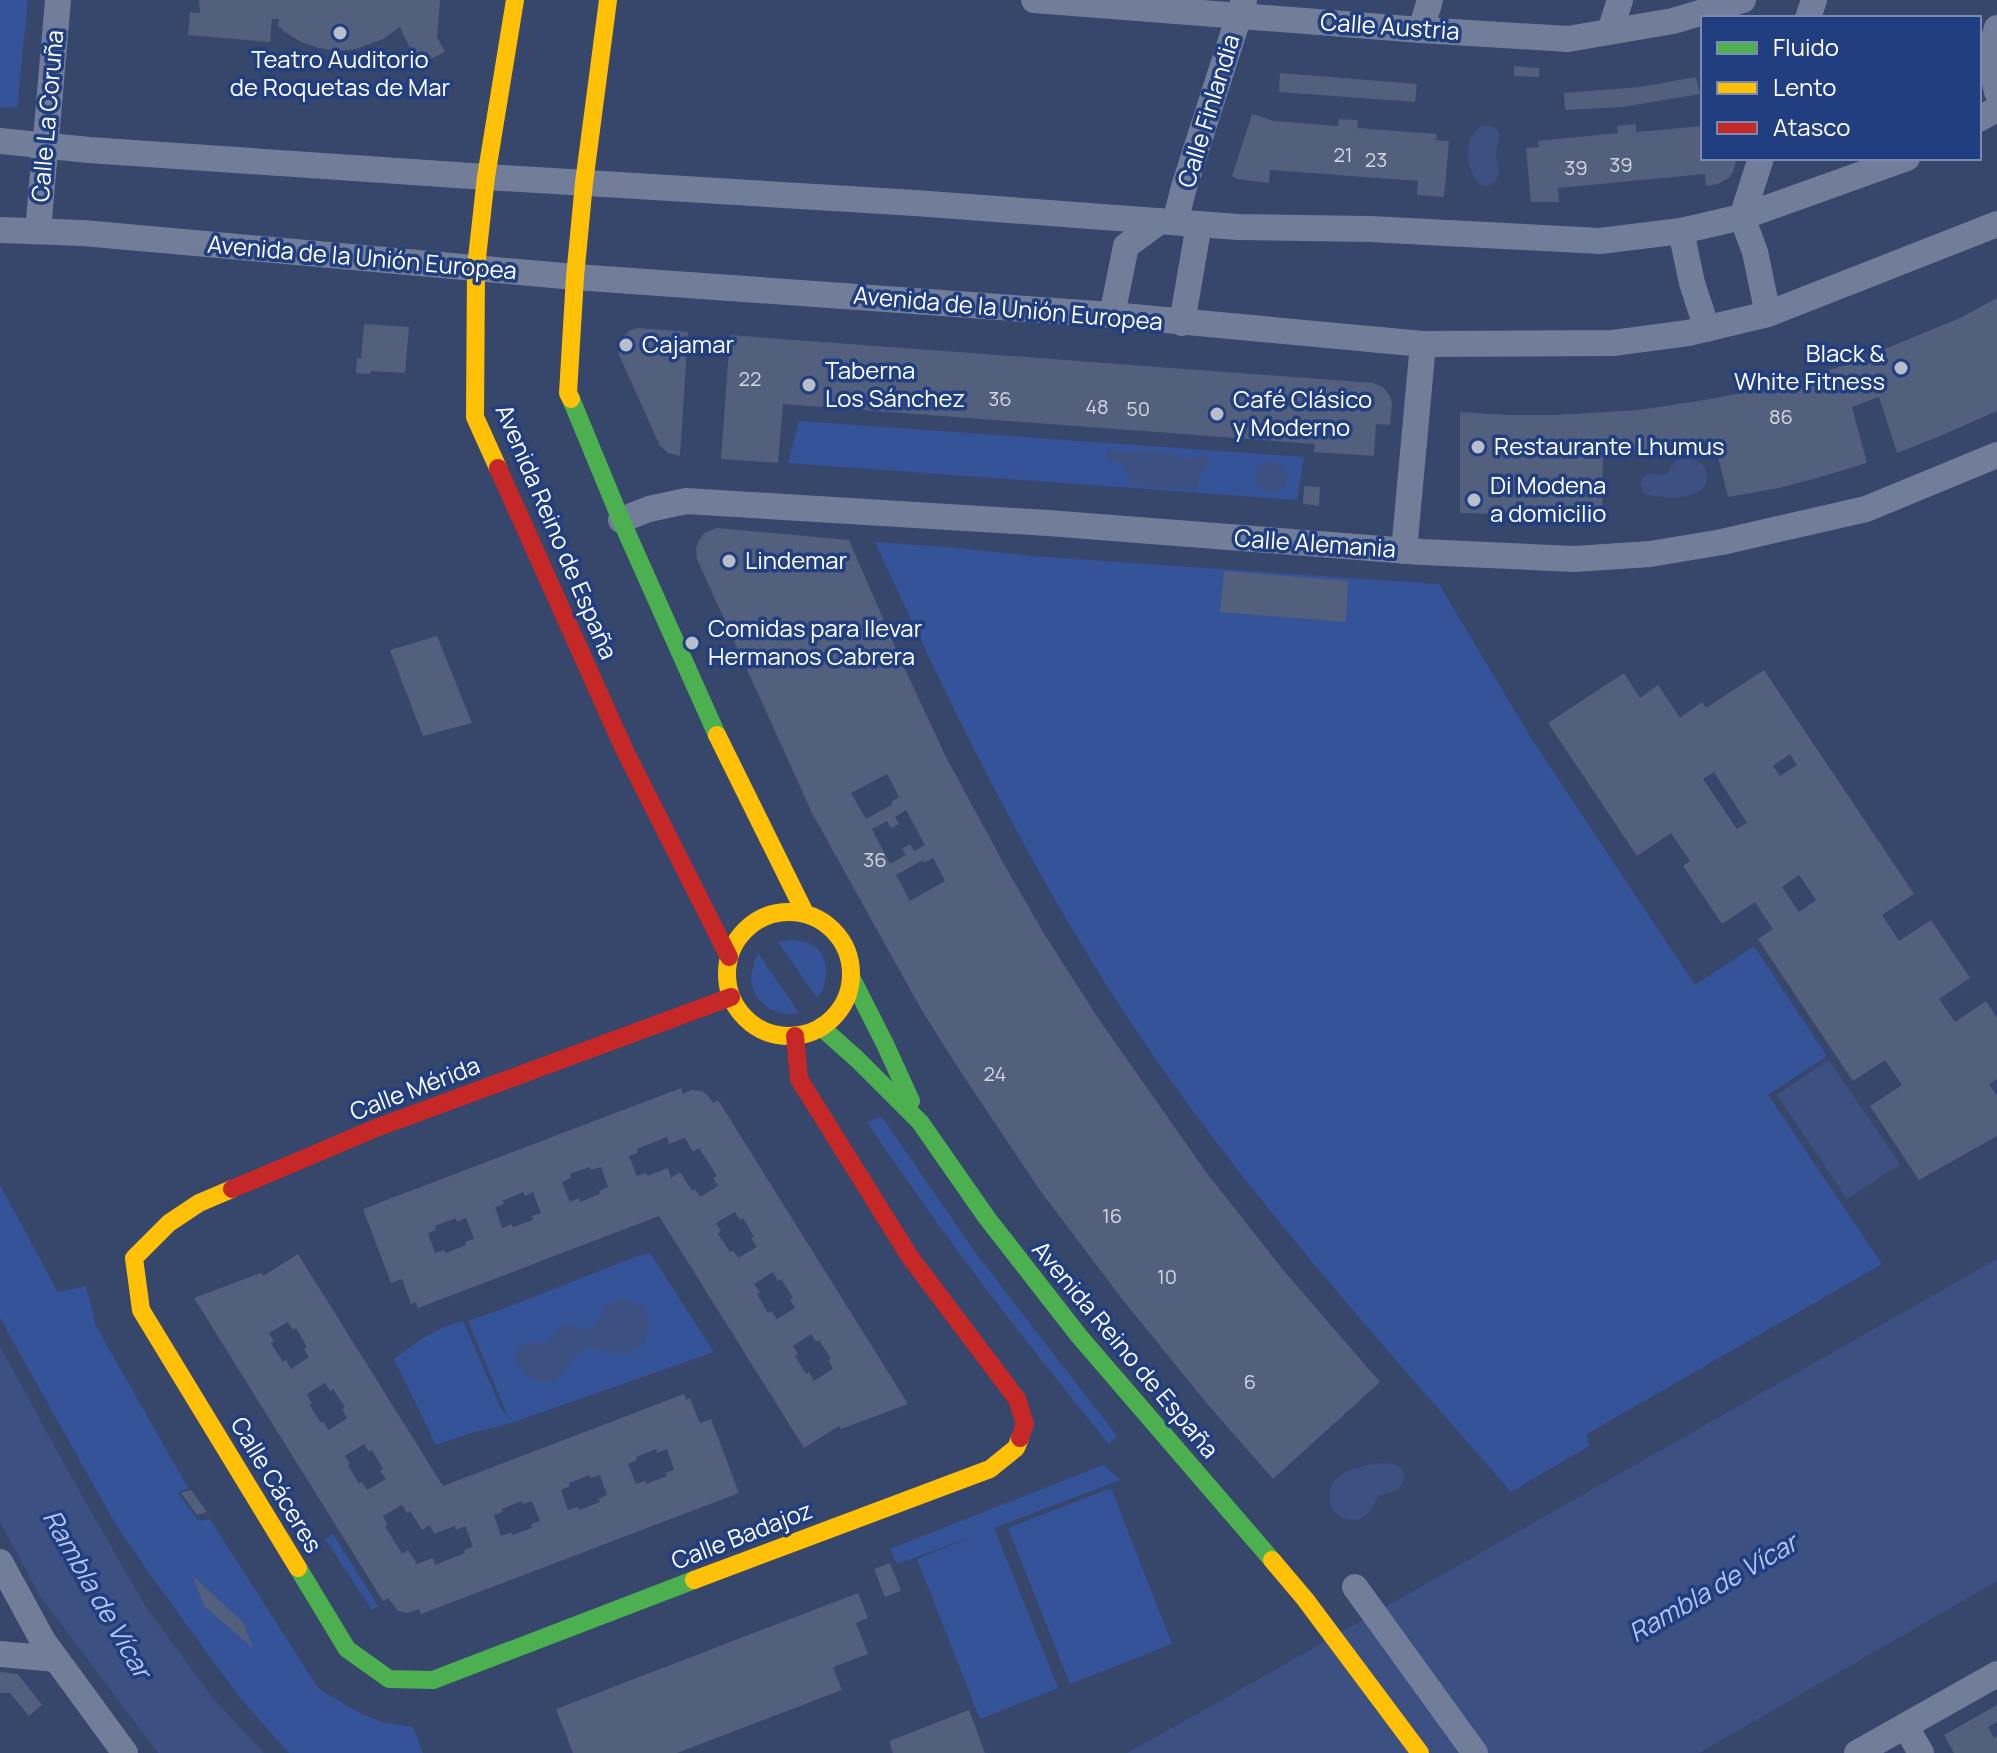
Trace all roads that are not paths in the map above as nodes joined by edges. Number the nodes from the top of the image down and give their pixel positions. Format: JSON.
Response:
{"nodes":[{"id":1,"x":58,"y":0,"type":"edge"},
{"id":2,"x":515,"y":0,"type":"edge"},
{"id":3,"x":608,"y":0,"type":"edge"},
{"id":4,"x":1046,"y":0,"type":"edge"},
{"id":5,"x":1430,"y":0,"type":"edge"},
{"id":6,"x":1620,"y":0,"type":"edge"},
{"id":7,"x":1743,"y":0,"type":"edge"},
{"id":8,"x":1241,"y":8,"type":"edge"},
{"id":9,"x":1997,"y":28,"type":"edge"},
{"id":10,"x":1421,"y":30,"type":"junction"},
{"id":11,"x":1610,"y":31,"type":"junction"},
{"id":12,"x":1997,"y":92,"type":"edge"},
{"id":13,"x":0,"y":141,"type":"edge"},
{"id":14,"x":45,"y":147,"type":"junction"},
{"id":15,"x":1760,"y":160,"type":"edge"},
{"id":16,"x":1901,"y":160,"type":"edge"},
{"id":17,"x":486,"y":177,"type":"junction"},
{"id":18,"x":584,"y":183,"type":"junction"},
{"id":19,"x":1742,"y":217,"type":"junction"},
{"id":20,"x":1178,"y":223,"type":"junction"},
{"id":21,"x":1997,"y":224,"type":"edge"},
{"id":22,"x":0,"y":230,"type":"edge"},
{"id":23,"x":38,"y":231,"type":"junction"},
{"id":24,"x":1681,"y":231,"type":"junction"},
{"id":25,"x":476,"y":267,"type":"junction"},
{"id":26,"x":575,"y":277,"type":"junction"},
{"id":27,"x":1768,"y":314,"type":"junction"},
{"id":28,"x":1112,"y":315,"type":"junction"},
{"id":29,"x":1182,"y":323,"type":"junction"},
{"id":30,"x":1707,"y":329,"type":"junction"},
{"id":31,"x":1423,"y":344,"type":"junction"},
{"id":32,"x":1997,"y":455,"type":"edge"},
{"id":33,"x":621,"y":520,"type":"junction"},
{"id":34,"x":1404,"y":551,"type":"junction"},
{"id":35,"x":805,"y":913,"type":"junction"},
{"id":36,"x":729,"y":957,"type":"junction"},
{"id":37,"x":851,"y":977,"type":"junction"},
{"id":38,"x":731,"y":997,"type":"junction"},
{"id":39,"x":821,"y":1027,"type":"junction"},
{"id":40,"x":795,"y":1036,"type":"junction"},
{"id":41,"x":920,"y":1122,"type":"junction"},
{"id":42,"x":134,"y":1258,"type":"joint"},
{"id":43,"x":0,"y":1562,"type":"edge"},
{"id":44,"x":1355,"y":1587,"type":"dead end"},
{"id":45,"x":0,"y":1654,"type":"edge"},
{"id":46,"x":56,"y":1659,"type":"junction"},
{"id":47,"x":1997,"y":1674,"type":"edge"},
{"id":48,"x":433,"y":1680,"type":"joint"},
{"id":49,"x":1906,"y":1727,"type":"junction"},
{"id":50,"x":125,"y":1753,"type":"edge"},
{"id":51,"x":1420,"y":1753,"type":"edge"},
{"id":52,"x":1475,"y":1753,"type":"edge"},
{"id":53,"x":1857,"y":1753,"type":"edge"},
{"id":54,"x":1921,"y":1753,"type":"edge"}],
"edges":[{"from":1,"to":14,"type":"street","name":"Calle La Coruña"},
{"from":2,"to":17,"type":"street","name":"Avenida Reino de España"},
{"from":3,"to":18,"type":"street"},
{"from":4,"to":8,"type":"street","name":"Calle Austria"},
{"from":5,"to":10,"type":"street"},
{"from":6,"to":11,"type":"street"},
{"from":7,"to":11,"type":"street","name":"Calle Austria"},
{"from":8,"to":10,"type":"street","name":"Calle Austria"},
{"from":8,"to":20,"type":"street","name":"Calle Finlandia"},
{"from":9,"to":12,"type":"street"},
{"from":10,"to":11,"type":"street","name":"Calle Austria"},
{"from":13,"to":14,"type":"street"},
{"from":14,"to":17,"type":"street"},
{"from":14,"to":23,"type":"street","name":"Calle La Coruña"},
{"from":15,"to":19,"type":"street"},
{"from":16,"to":19,"type":"street"},
{"from":17,"to":18,"type":"street"},
{"from":17,"to":25,"type":"street","name":"Avenida Reino de España"},
{"from":18,"to":20,"type":"street"},
{"from":18,"to":26,"type":"street"},
{"from":19,"to":24,"type":"street"},
{"from":19,"to":27,"type":"street"},
{"from":20,"to":24,"type":"street"},
{"from":20,"to":28,"type":"street"},
{"from":20,"to":29,"type":"street","name":"Calle Finlandia"},
{"from":21,"to":27,"type":"street","name":"Avenida de la Unión Europea"},
{"from":22,"to":23,"type":"street","name":"Avenida de la Unión Europea"},
{"from":23,"to":25,"type":"street","name":"Avenida de la Unión Europea"},
{"from":24,"to":30,"type":"street"},
{"from":25,"to":26,"type":"street","name":"Avenida de la Unión Europea"},
{"from":25,"to":36,"type":"street","name":"Avenida Reino de España"},
{"from":26,"to":28,"type":"street","name":"Avenida de la Unión Europea"},
{"from":26,"to":33,"type":"street"},
{"from":27,"to":30,"type":"street","name":"Avenida de la Unión Europea"},
{"from":28,"to":29,"type":"street","name":"Avenida de la Unión Europea"},
{"from":29,"to":31,"type":"street","name":"Avenida de la Unión Europea"},
{"from":30,"to":31,"type":"street","name":"Avenida de la Unión Europea"},
{"from":31,"to":34,"type":"street"},
{"from":32,"to":34,"type":"street","name":"Calle Alemania"},
{"from":33,"to":34,"type":"street","name":"Calle Alemania"},
{"from":33,"to":35,"type":"street"},
{"from":35,"to":36,"type":"street"},
{"from":35,"to":37,"type":"street"},
{"from":36,"to":38,"type":"street"},
{"from":37,"to":39,"type":"street"},
{"from":37,"to":41,"type":"street","name":"Avenida Reino de España"},
{"from":38,"to":40,"type":"street"},
{"from":38,"to":42,"type":"street","name":"Calle Mérida"},
{"from":39,"to":40,"type":"street"},
{"from":39,"to":41,"type":"street","name":"Avenida Reino de España"},
{"from":40,"to":48,"type":"street","name":"Calle Badajoz"},
{"from":41,"to":51,"type":"street","name":"Avenida Reino de España"},
{"from":42,"to":48,"type":"street","name":"Calle Cáceres"},
{"from":43,"to":46,"type":"street"},
{"from":44,"to":52,"type":"street"},
{"from":45,"to":46,"type":"street"},
{"from":46,"to":50,"type":"street"},
{"from":47,"to":49,"type":"street"},
{"from":49,"to":53,"type":"street"},
{"from":49,"to":54,"type":"street"}]}
